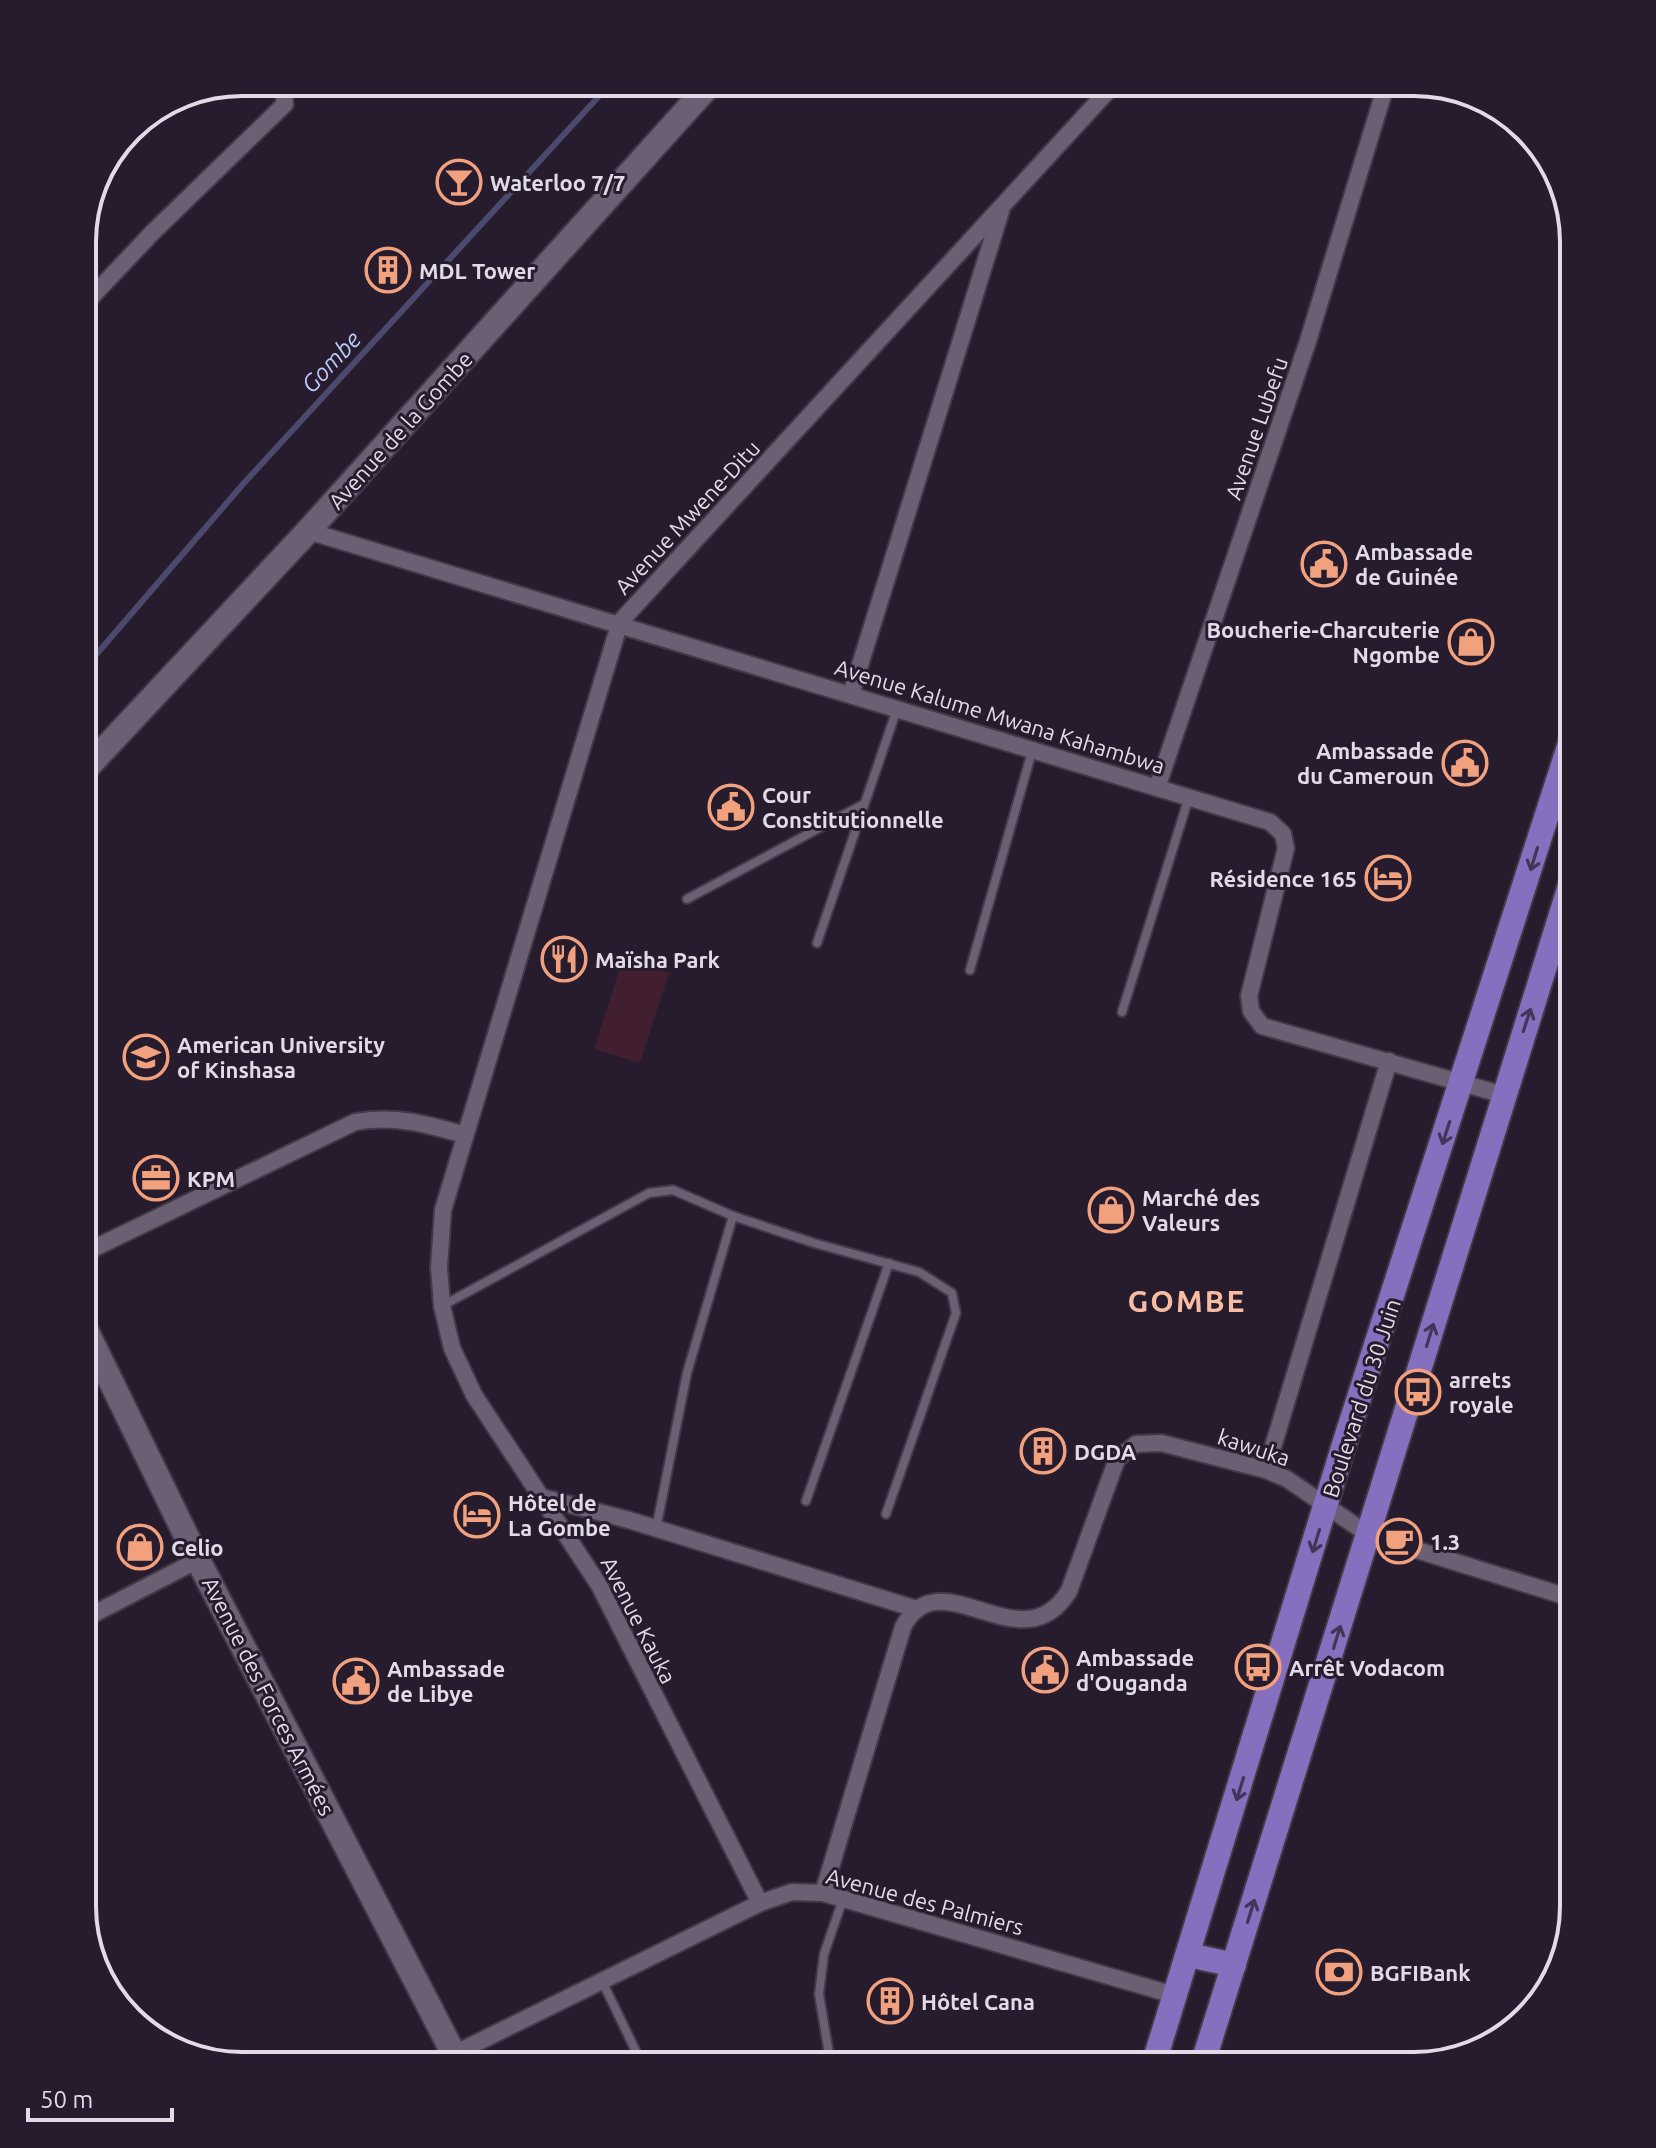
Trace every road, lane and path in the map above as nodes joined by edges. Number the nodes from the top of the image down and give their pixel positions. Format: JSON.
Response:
{"nodes":[{"id":1,"x":284,"y":96,"type":"edge"},
{"id":2,"x":699,"y":96,"type":"edge"},
{"id":3,"x":1103,"y":96,"type":"edge"},
{"id":4,"x":1383,"y":96,"type":"edge"},
{"id":5,"x":1003,"y":205,"type":"junction"},
{"id":6,"x":96,"y":292,"type":"edge"},
{"id":7,"x":308,"y":531,"type":"junction"},
{"id":8,"x":620,"y":622,"type":"junction"},
{"id":9,"x":851,"y":694,"type":"junction"},
{"id":10,"x":897,"y":708,"type":"junction"},
{"id":11,"x":1034,"y":747,"type":"junction"},
{"id":12,"x":96,"y":758,"type":"edge"},
{"id":13,"x":1560,"y":775,"type":"edge"},
{"id":14,"x":1158,"y":785,"type":"junction"},
{"id":15,"x":1189,"y":796,"type":"junction"},
{"id":16,"x":864,"y":803,"type":"junction"},
{"id":17,"x":687,"y":899,"type":"dead end"},
{"id":18,"x":1560,"y":917,"type":"edge"},
{"id":19,"x":817,"y":943,"type":"dead end"},
{"id":20,"x":970,"y":970,"type":"dead end"},
{"id":21,"x":1122,"y":1012,"type":"dead end"},
{"id":22,"x":1389,"y":1061,"type":"junction"},
{"id":23,"x":1463,"y":1082,"type":"junction"},
{"id":24,"x":1504,"y":1095,"type":"junction"},
{"id":25,"x":465,"y":1135,"type":"junction"},
{"id":26,"x":733,"y":1216,"type":"junction"},
{"id":27,"x":96,"y":1247,"type":"edge"},
{"id":28,"x":889,"y":1263,"type":"junction"},
{"id":29,"x":442,"y":1306,"type":"junction"},
{"id":30,"x":96,"y":1351,"type":"edge"},
{"id":31,"x":1266,"y":1470,"type":"junction"},
{"id":32,"x":541,"y":1497,"type":"junction"},
{"id":33,"x":806,"y":1501,"type":"dead end"},
{"id":34,"x":1325,"y":1508,"type":"junction"},
{"id":35,"x":886,"y":1514,"type":"dead end"},
{"id":36,"x":656,"y":1529,"type":"junction"},
{"id":37,"x":1369,"y":1535,"type":"junction"},
{"id":38,"x":198,"y":1560,"type":"junction"},
{"id":39,"x":1560,"y":1595,"type":"edge"},
{"id":40,"x":913,"y":1608,"type":"junction"},
{"id":41,"x":96,"y":1613,"type":"edge"},
{"id":42,"x":823,"y":1893,"type":"junction"},
{"id":43,"x":843,"y":1899,"type":"junction"},
{"id":44,"x":760,"y":1903,"type":"junction"},
{"id":45,"x":1189,"y":1955,"type":"junction"},
{"id":46,"x":1234,"y":1965,"type":"junction"},
{"id":47,"x":602,"y":1981,"type":"junction"},
{"id":48,"x":1174,"y":1995,"type":"junction"},
{"id":49,"x":453,"y":2052,"type":"edge"},
{"id":50,"x":472,"y":2052,"type":"edge"},
{"id":51,"x":636,"y":2052,"type":"edge"},
{"id":52,"x":829,"y":2052,"type":"edge"},
{"id":53,"x":1157,"y":2052,"type":"edge"},
{"id":54,"x":1206,"y":2052,"type":"edge"}],
"edges":[{"from":1,"to":6,"type":"street"},
{"from":2,"to":7,"type":"street","name":"Avenue de la Gombe"},
{"from":3,"to":5,"type":"street","name":"Avenue Mwene-Ditu"},
{"from":4,"to":14,"type":"street","name":"Avenue Lubefu"},
{"from":5,"to":8,"type":"street","name":"Avenue Mwene-Ditu"},
{"from":5,"to":9,"type":"street"},
{"from":7,"to":8,"type":"street","name":"Avenue Kalume Mwana Kahambwa"},
{"from":7,"to":12,"type":"street","name":"Avenue de la Gombe"},
{"from":8,"to":9,"type":"street","name":"Avenue Kalume Mwana Kahambwa"},
{"from":8,"to":25,"type":"street","name":"Avenue Mwene-Ditu"},
{"from":9,"to":10,"type":"street","name":"Avenue Kalume Mwana Kahambwa"},
{"from":10,"to":11,"type":"street","name":"Avenue Kalume Mwana Kahambwa"},
{"from":10,"to":16,"type":"lane"},
{"from":11,"to":14,"type":"street","name":"Avenue Kalume Mwana Kahambwa"},
{"from":11,"to":20,"type":"lane"},
{"from":13,"to":23,"type":"main road","name":"Boulevard du 30 Juin","one_way":true},
{"from":14,"to":15,"type":"street","name":"Avenue Kalume Mwana Kahambwa"},
{"from":15,"to":21,"type":"lane"},
{"from":15,"to":22,"type":"street","name":"Avenue Kalume Mwana Kahambwa"},
{"from":16,"to":17,"type":"lane"},
{"from":16,"to":19,"type":"lane"},
{"from":24,"to":18,"type":"main road","name":"Boulevard du 30 Juin","one_way":true},
{"from":22,"to":23,"type":"street","name":"Avenue Kalume Mwana Kahambwa"},
{"from":22,"to":31,"type":"street"},
{"from":23,"to":24,"type":"street","name":"Avenue Kalume Mwana Kahambwa"},
{"from":23,"to":34,"type":"main road","name":"Boulevard du 30 Juin","one_way":true},
{"from":37,"to":24,"type":"main road","name":"Boulevard du 30 Juin","one_way":true},
{"from":25,"to":27,"type":"street"},
{"from":25,"to":29,"type":"street","name":"Avenue Kauka"},
{"from":26,"to":28,"type":"lane"},
{"from":26,"to":29,"type":"lane"},
{"from":26,"to":36,"type":"lane"},
{"from":28,"to":33,"type":"lane"},
{"from":28,"to":35,"type":"lane"},
{"from":29,"to":32,"type":"street","name":"Avenue Kauka"},
{"from":30,"to":38,"type":"street","name":"Avenue des Forces Armées"},
{"from":31,"to":34,"type":"street","name":"kawuka"},
{"from":31,"to":40,"type":"street","name":"kawuka"},
{"from":32,"to":36,"type":"street"},
{"from":32,"to":44,"type":"street","name":"Avenue Kauka"},
{"from":34,"to":37,"type":"street","name":"kawuka"},
{"from":34,"to":45,"type":"main road","name":"Boulevard du 30 Juin","one_way":true},
{"from":36,"to":40,"type":"street"},
{"from":37,"to":39,"type":"street","name":"kawuka"},
{"from":46,"to":37,"type":"main road","name":"Boulevard du 30 Juin","one_way":true},
{"from":38,"to":41,"type":"street"},
{"from":38,"to":49,"type":"street","name":"Avenue des Forces Armées"},
{"from":40,"to":42,"type":"street"},
{"from":42,"to":43,"type":"street","name":"Avenue des Palmiers"},
{"from":42,"to":44,"type":"street","name":"Avenue des Palmiers"},
{"from":43,"to":48,"type":"street","name":"Avenue des Palmiers"},
{"from":43,"to":52,"type":"lane"},
{"from":44,"to":47,"type":"street","name":"Avenue des Palmiers"},
{"from":45,"to":46,"type":"main road"},
{"from":45,"to":48,"type":"main road","name":"Boulevard du 30 Juin"},
{"from":46,"to":54,"type":"main road","name":"Boulevard du 30 Juin"},
{"from":47,"to":50,"type":"street","name":"Avenue des Palmiers"},
{"from":47,"to":51,"type":"lane"},
{"from":48,"to":53,"type":"main road","name":"Boulevard du 30 Juin"}]}
